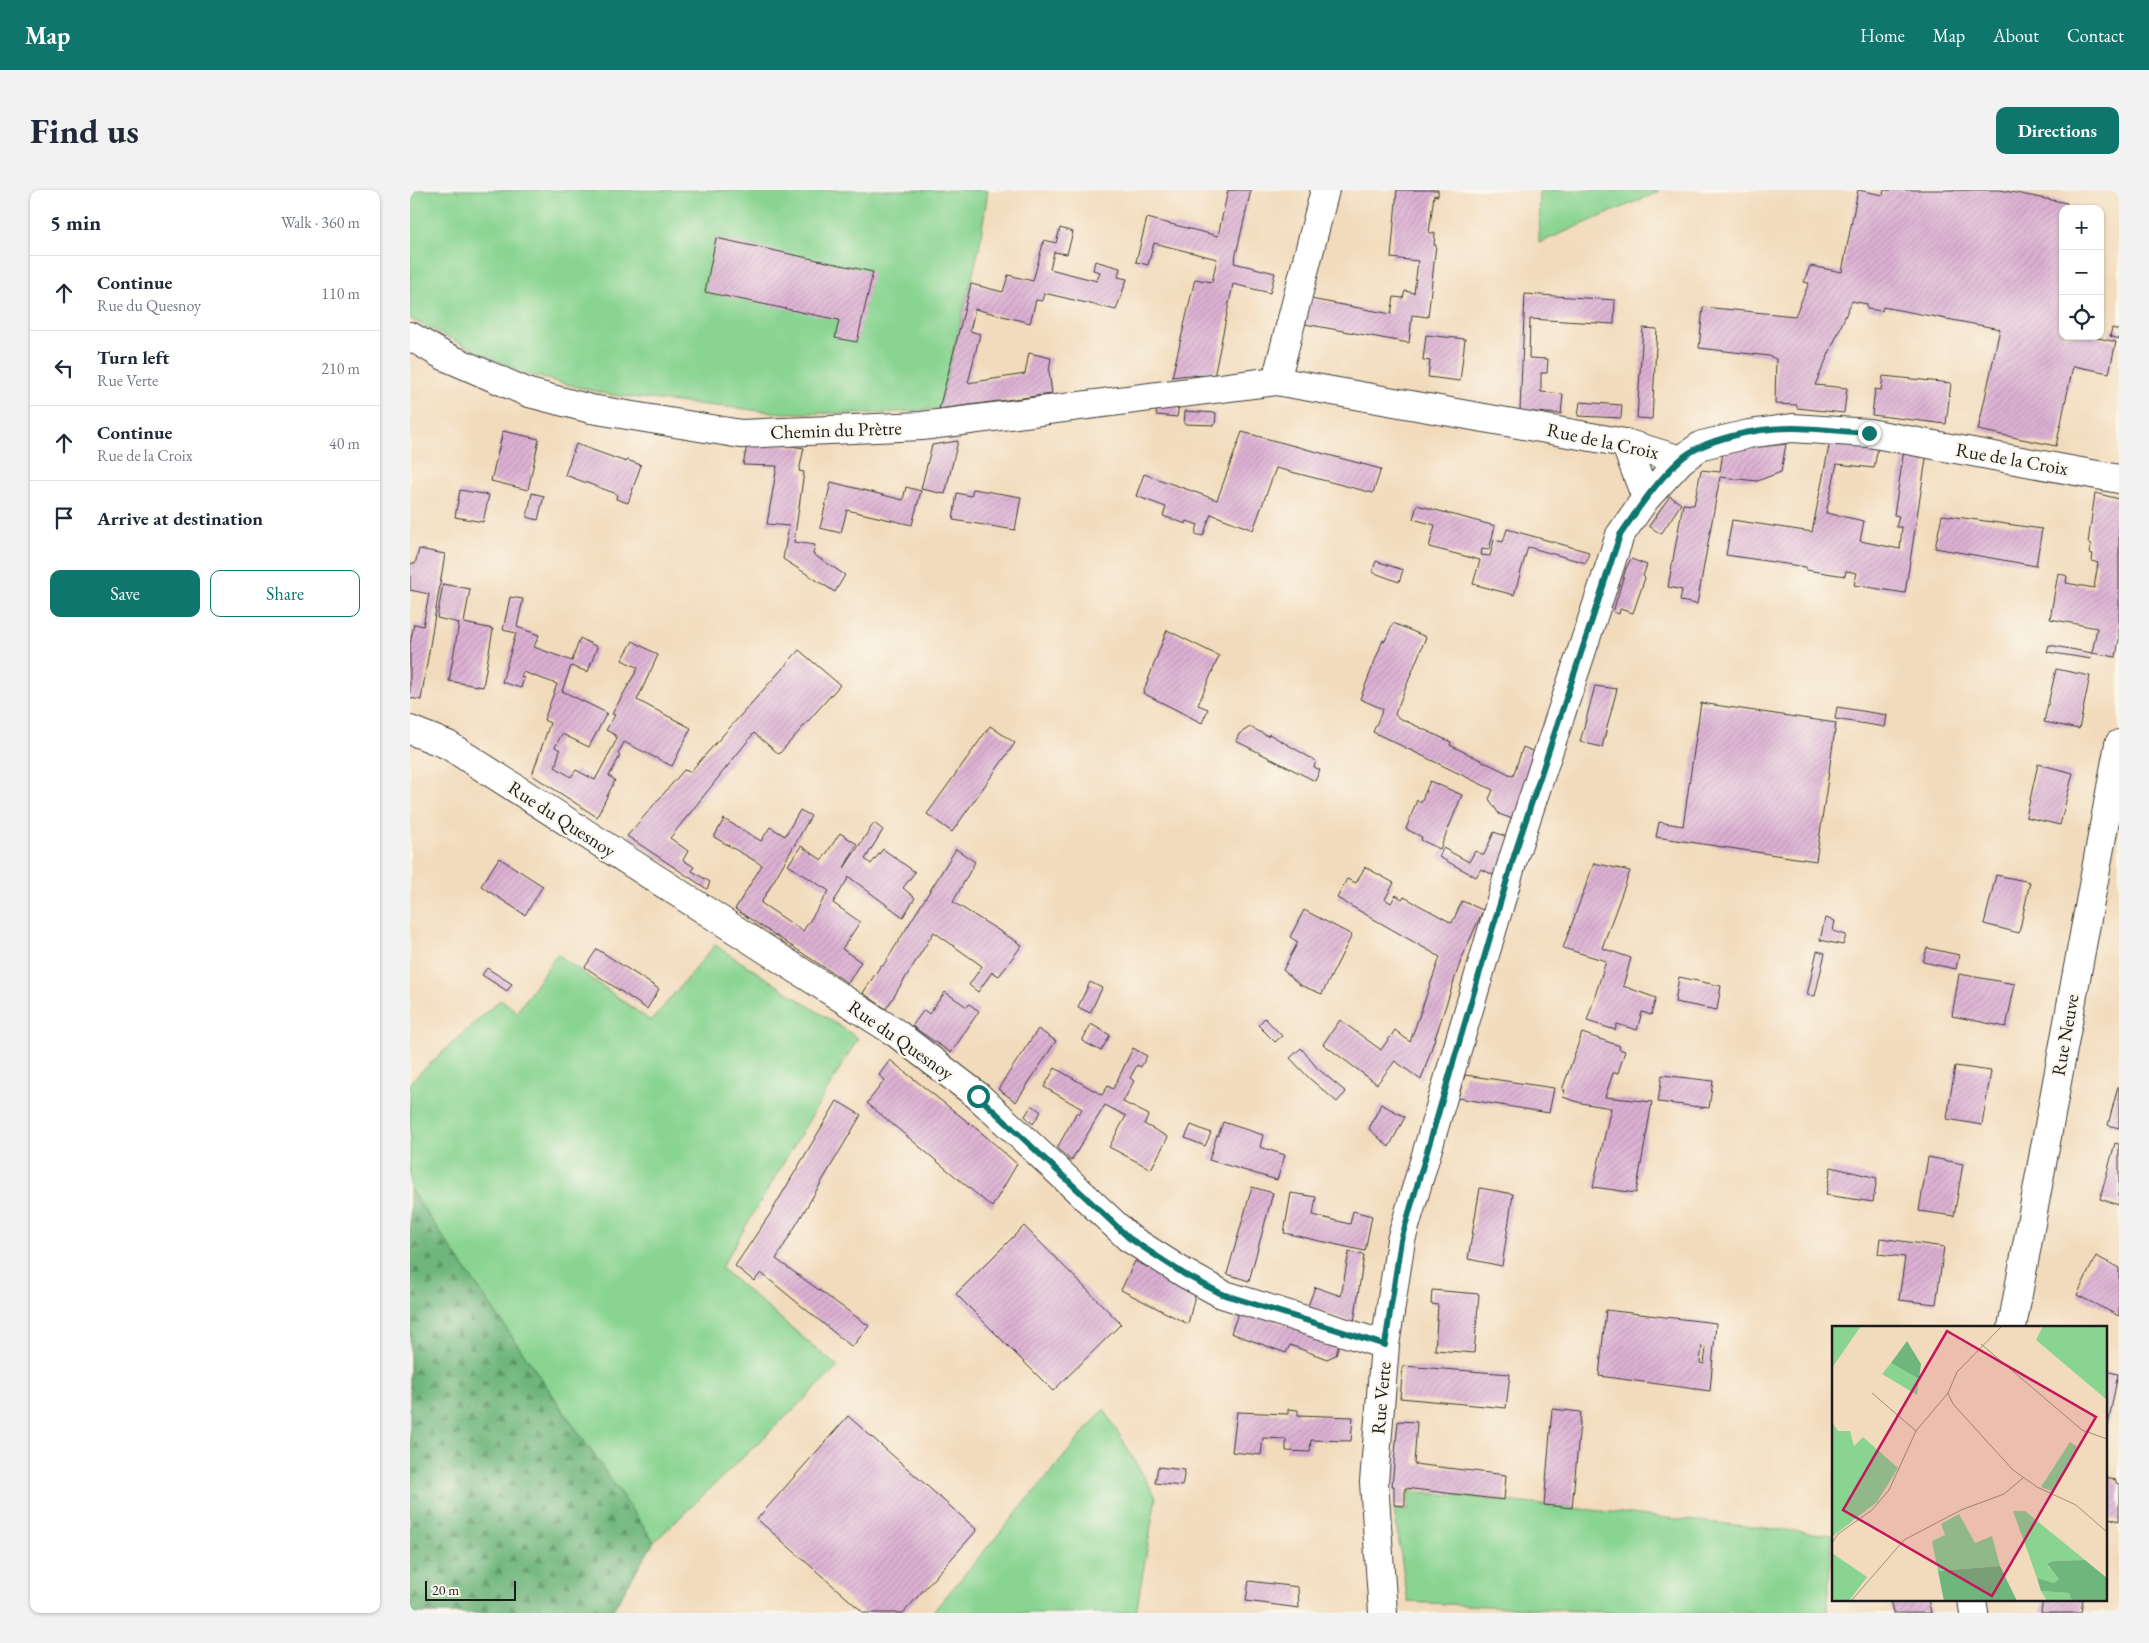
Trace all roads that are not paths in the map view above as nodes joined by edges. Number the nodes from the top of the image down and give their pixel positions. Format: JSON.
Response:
{"nodes":[{"id":1,"x":1325,"y":190,"type":"edge"},
{"id":2,"x":410,"y":336,"type":"edge"},
{"id":3,"x":1276,"y":381,"type":"junction"},
{"id":4,"x":1625,"y":443,"type":"junction"},
{"id":5,"x":1681,"y":460,"type":"junction"},
{"id":6,"x":2119,"y":479,"type":"edge"},
{"id":7,"x":1646,"y":498,"type":"junction"},
{"id":8,"x":410,"y":730,"type":"edge"},
{"id":9,"x":2119,"y":744,"type":"edge"},
{"id":10,"x":2012,"y":1326,"type":"edge"},
{"id":11,"x":1385,"y":1345,"type":"junction"},
{"id":12,"x":1972,"y":1600,"type":"edge"},
{"id":13,"x":1383,"y":1613,"type":"edge"},
{"id":14,"x":1974,"y":1613,"type":"edge"}],
"edges":[{"from":1,"to":3,"type":"street"},
{"from":2,"to":3,"type":"street","name":"Chemin du Prètre"},
{"from":3,"to":4,"type":"street","name":"Rue de la Croix"},
{"from":4,"to":5,"type":"street","name":"Rue de la Croix"},
{"from":4,"to":7,"type":"street"},
{"from":5,"to":6,"type":"street","name":"Rue de la Croix"},
{"from":5,"to":7,"type":"street","name":"Rue Verte"},
{"from":7,"to":11,"type":"street","name":"Rue Verte"},
{"from":8,"to":11,"type":"street","name":"Rue du Quesnoy"},
{"from":9,"to":10,"type":"street","name":"Rue Neuve"},
{"from":11,"to":13,"type":"street","name":"Rue Verte"},
{"from":12,"to":14,"type":"street"}]}
